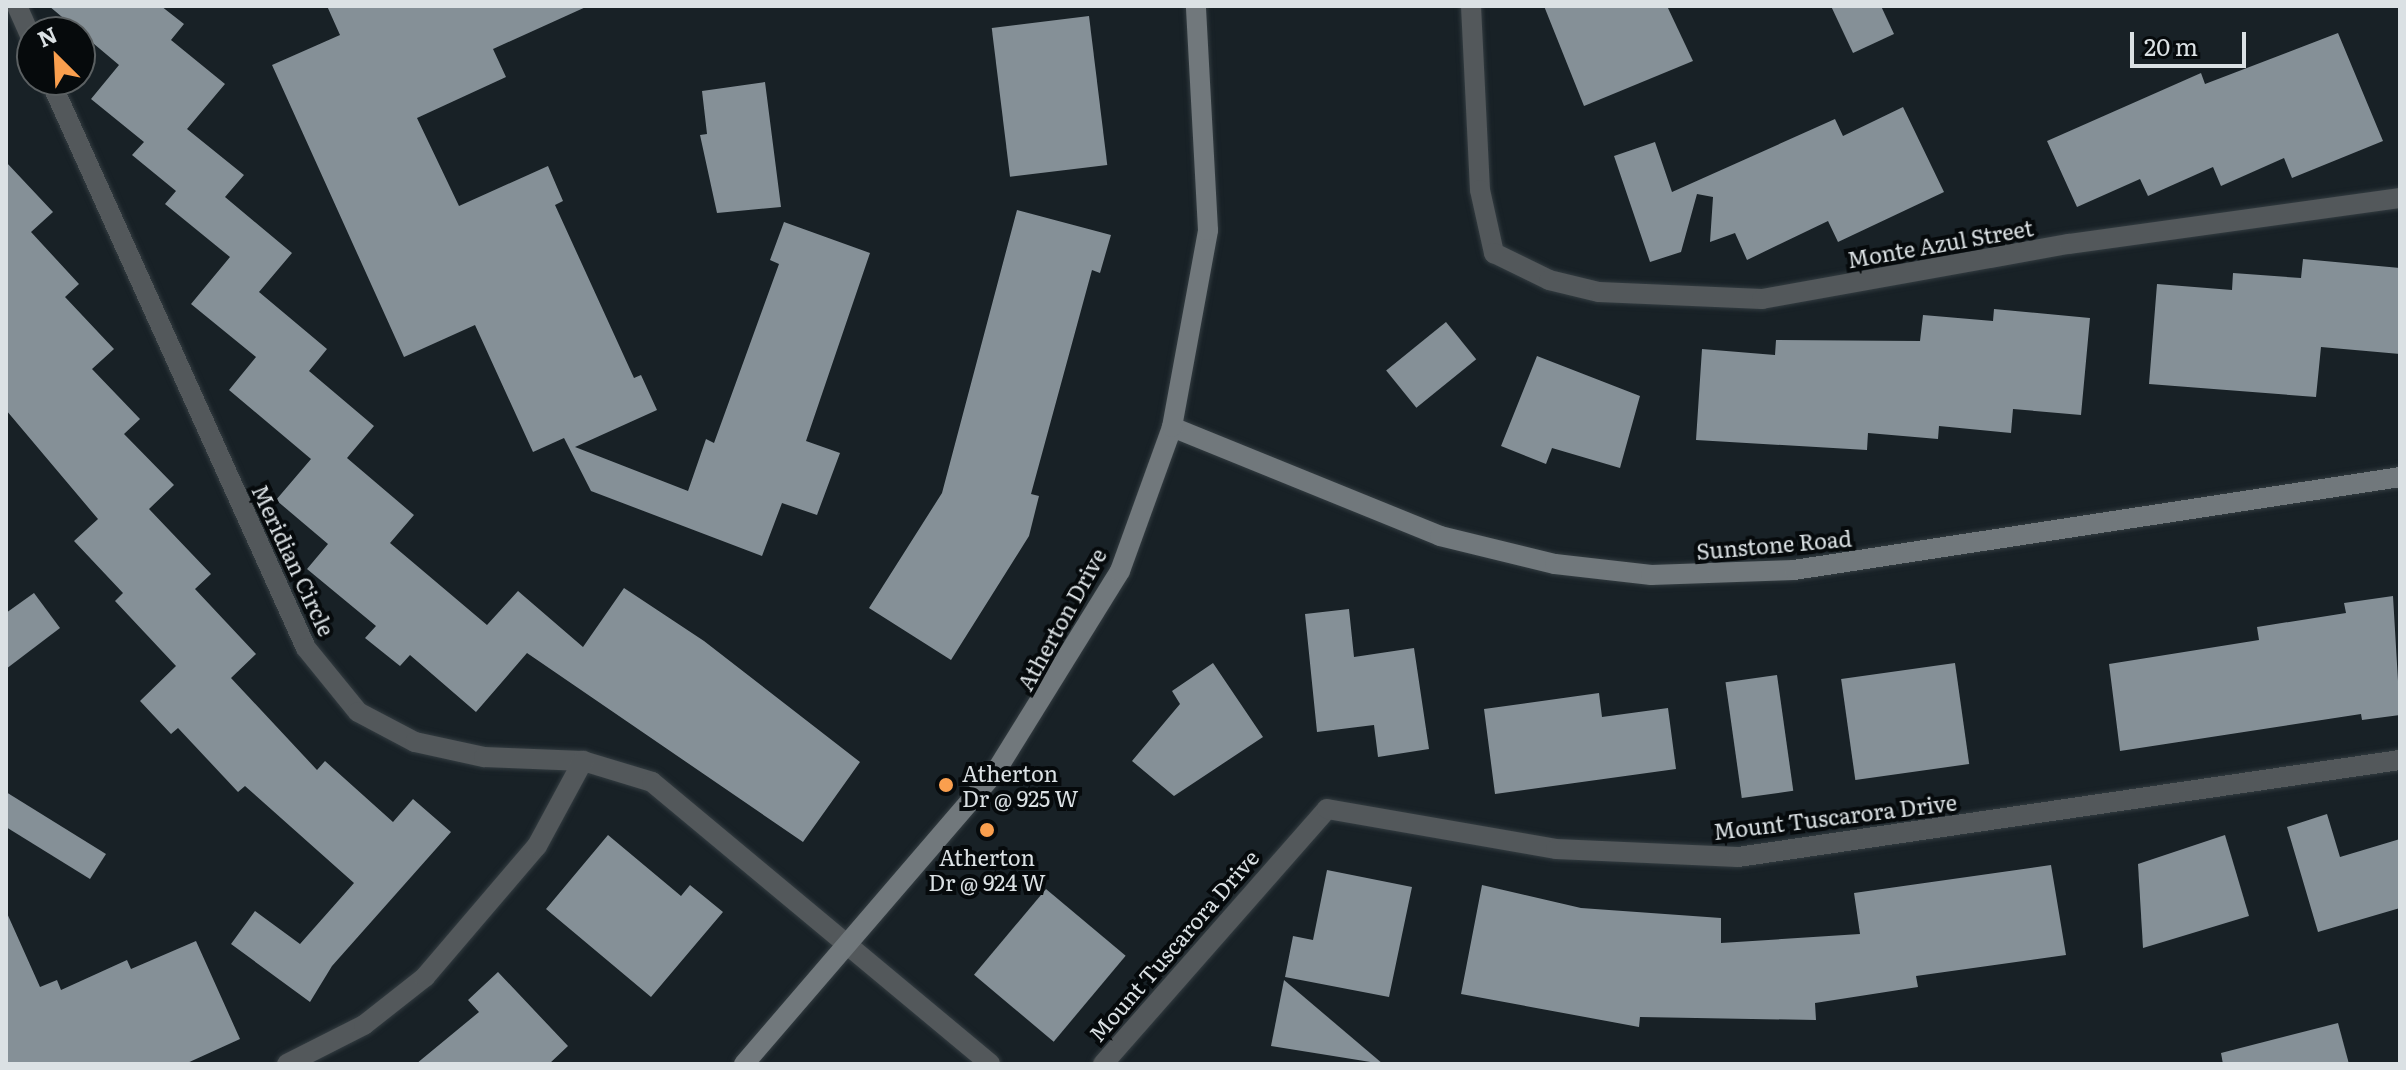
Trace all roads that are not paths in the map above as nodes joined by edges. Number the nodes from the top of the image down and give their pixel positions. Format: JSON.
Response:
{"nodes":[{"id":1,"x":1196,"y":6,"type":"edge"},
{"id":2,"x":1471,"y":6,"type":"edge"},
{"id":3,"x":57,"y":96,"type":"edge"},
{"id":4,"x":2400,"y":198,"type":"edge"},
{"id":5,"x":1172,"y":427,"type":"junction"},
{"id":6,"x":2400,"y":477,"type":"edge"},
{"id":7,"x":2400,"y":760,"type":"edge"},
{"id":8,"x":583,"y":761,"type":"junction"},
{"id":9,"x":852,"y":944,"type":"junction"},
{"id":10,"x":287,"y":1064,"type":"edge"},
{"id":11,"x":744,"y":1064,"type":"edge"},
{"id":12,"x":990,"y":1064,"type":"edge"},
{"id":13,"x":1103,"y":1064,"type":"edge"}],
"edges":[{"from":1,"to":5,"type":"street","name":"Atherton Drive"},
{"from":2,"to":4,"type":"street","name":"Monte Azul Street"},
{"from":3,"to":8,"type":"street","name":"Meridian Circle"},
{"from":5,"to":6,"type":"street","name":"Sunstone Road"},
{"from":5,"to":9,"type":"street","name":"Atherton Drive"},
{"from":7,"to":13,"type":"street","name":"Mount Tuscarora Drive"},
{"from":8,"to":9,"type":"street","name":"Meridian Circle"},
{"from":8,"to":10,"type":"street"},
{"from":9,"to":11,"type":"street","name":"Atherton Drive"},
{"from":9,"to":12,"type":"street","name":"Meridian Circle"}]}
